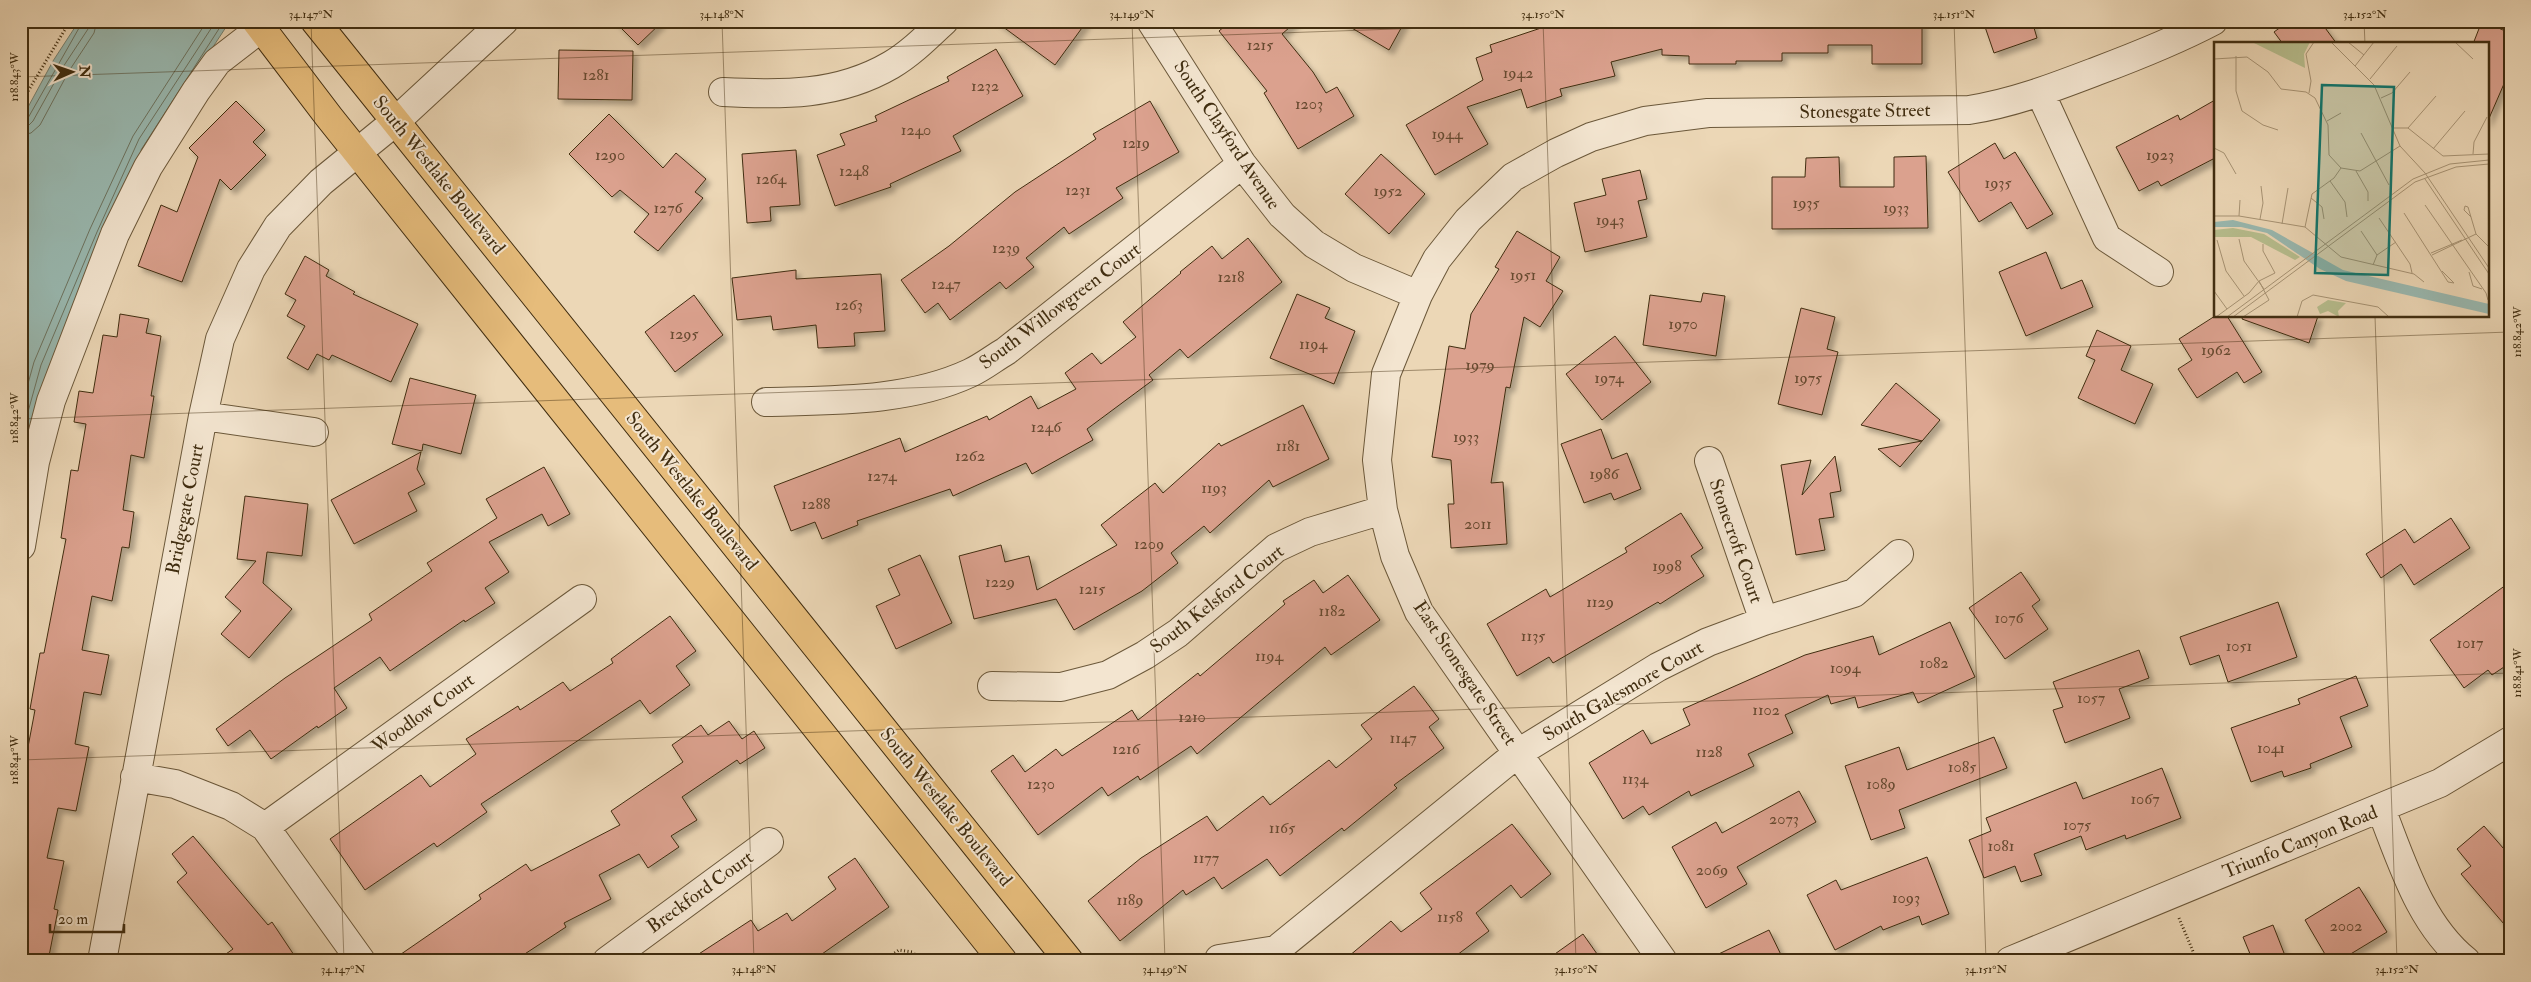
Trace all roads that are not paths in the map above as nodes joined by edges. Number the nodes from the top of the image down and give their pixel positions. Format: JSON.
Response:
{"nodes":[{"id":1,"x":314,"y":21,"type":"edge"},
{"id":2,"x":504,"y":21,"type":"edge"},
{"id":3,"x":944,"y":21,"type":"edge"},
{"id":4,"x":1151,"y":21,"type":"edge"},
{"id":5,"x":2213,"y":21,"type":"edge"},
{"id":6,"x":258,"y":25,"type":"edge"},
{"id":7,"x":723,"y":92,"type":"dead end"},
{"id":8,"x":2040,"y":92,"type":"junction"},
{"id":9,"x":396,"y":121,"type":"junction"},
{"id":10,"x":358,"y":153,"type":"junction"},
{"id":11,"x":1242,"y":164,"type":"junction"},
{"id":12,"x":1513,"y":177,"type":"joint"},
{"id":13,"x":2159,"y":272,"type":"dead end"},
{"id":14,"x":1418,"y":295,"type":"junction"},
{"id":15,"x":766,"y":402,"type":"dead end"},
{"id":16,"x":203,"y":416,"type":"junction"},
{"id":17,"x":314,"y":432,"type":"dead end"},
{"id":18,"x":1709,"y":462,"type":"dead end"},
{"id":19,"x":1383,"y":510,"type":"junction"},
{"id":20,"x":21,"y":546,"type":"edge"},
{"id":21,"x":1899,"y":554,"type":"dead end"},
{"id":22,"x":582,"y":599,"type":"dead end"},
{"id":23,"x":1764,"y":621,"type":"junction"},
{"id":24,"x":992,"y":686,"type":"dead end"},
{"id":25,"x":2510,"y":741,"type":"edge"},
{"id":26,"x":1518,"y":753,"type":"junction"},
{"id":27,"x":135,"y":777,"type":"junction"},
{"id":28,"x":2381,"y":809,"type":"junction"},
{"id":29,"x":266,"y":827,"type":"junction"},
{"id":30,"x":770,"y":842,"type":"dead end"},
{"id":31,"x":1219,"y":959,"type":"dead end"},
{"id":32,"x":102,"y":961,"type":"edge"},
{"id":33,"x":361,"y":961,"type":"edge"},
{"id":34,"x":607,"y":961,"type":"edge"},
{"id":35,"x":1002,"y":961,"type":"edge"},
{"id":36,"x":1070,"y":961,"type":"edge"},
{"id":37,"x":1663,"y":961,"type":"edge"},
{"id":38,"x":2010,"y":961,"type":"edge"},
{"id":39,"x":2466,"y":961,"type":"edge"}],
"edges":[{"from":1,"to":9,"type":"main road","name":"South Westlake Boulevard"},
{"from":2,"to":9,"type":"street","name":"Bridgegate Court"},
{"from":3,"to":7,"type":"street"},
{"from":4,"to":11,"type":"street","name":"South Clayford Avenue"},
{"from":5,"to":8,"type":"street","name":"Stonesgate Street"},
{"from":6,"to":10,"type":"main road"},
{"from":6,"to":20,"type":"street"},
{"from":8,"to":12,"type":"street","name":"Stonesgate Street"},
{"from":8,"to":13,"type":"street"},
{"from":9,"to":10,"type":"street","name":"Bridgegate Court"},
{"from":9,"to":36,"type":"main road","name":"South Westlake Boulevard"},
{"from":10,"to":16,"type":"street","name":"Bridgegate Court"},
{"from":10,"to":35,"type":"main road"},
{"from":11,"to":14,"type":"street","name":"South Clayford Avenue"},
{"from":11,"to":15,"type":"street","name":"South Willowgreen Court"},
{"from":12,"to":14,"type":"street","name":"East Stonesgate Street"},
{"from":14,"to":19,"type":"street","name":"East Stonesgate Street"},
{"from":16,"to":17,"type":"street"},
{"from":16,"to":27,"type":"street","name":"Bridgegate Court"},
{"from":18,"to":23,"type":"street","name":"Stonecroft Court"},
{"from":19,"to":24,"type":"street","name":"South Kelsford Court"},
{"from":19,"to":26,"type":"street","name":"East Stonesgate Street"},
{"from":21,"to":23,"type":"street","name":"South Galesmore Court"},
{"from":22,"to":29,"type":"street","name":"Woodlow Court"},
{"from":23,"to":26,"type":"street","name":"South Galesmore Court"},
{"from":25,"to":28,"type":"street","name":"Triunfo Canyon Road"},
{"from":26,"to":31,"type":"street","name":"South Galesmore Court"},
{"from":26,"to":37,"type":"street","name":"East Stonesgate Street"},
{"from":27,"to":29,"type":"street"},
{"from":27,"to":32,"type":"street","name":"Bridgegate Court"},
{"from":28,"to":38,"type":"street","name":"Triunfo Canyon Road"},
{"from":28,"to":39,"type":"street"},
{"from":29,"to":33,"type":"street"},
{"from":30,"to":34,"type":"street","name":"Breckford Court"}]}
